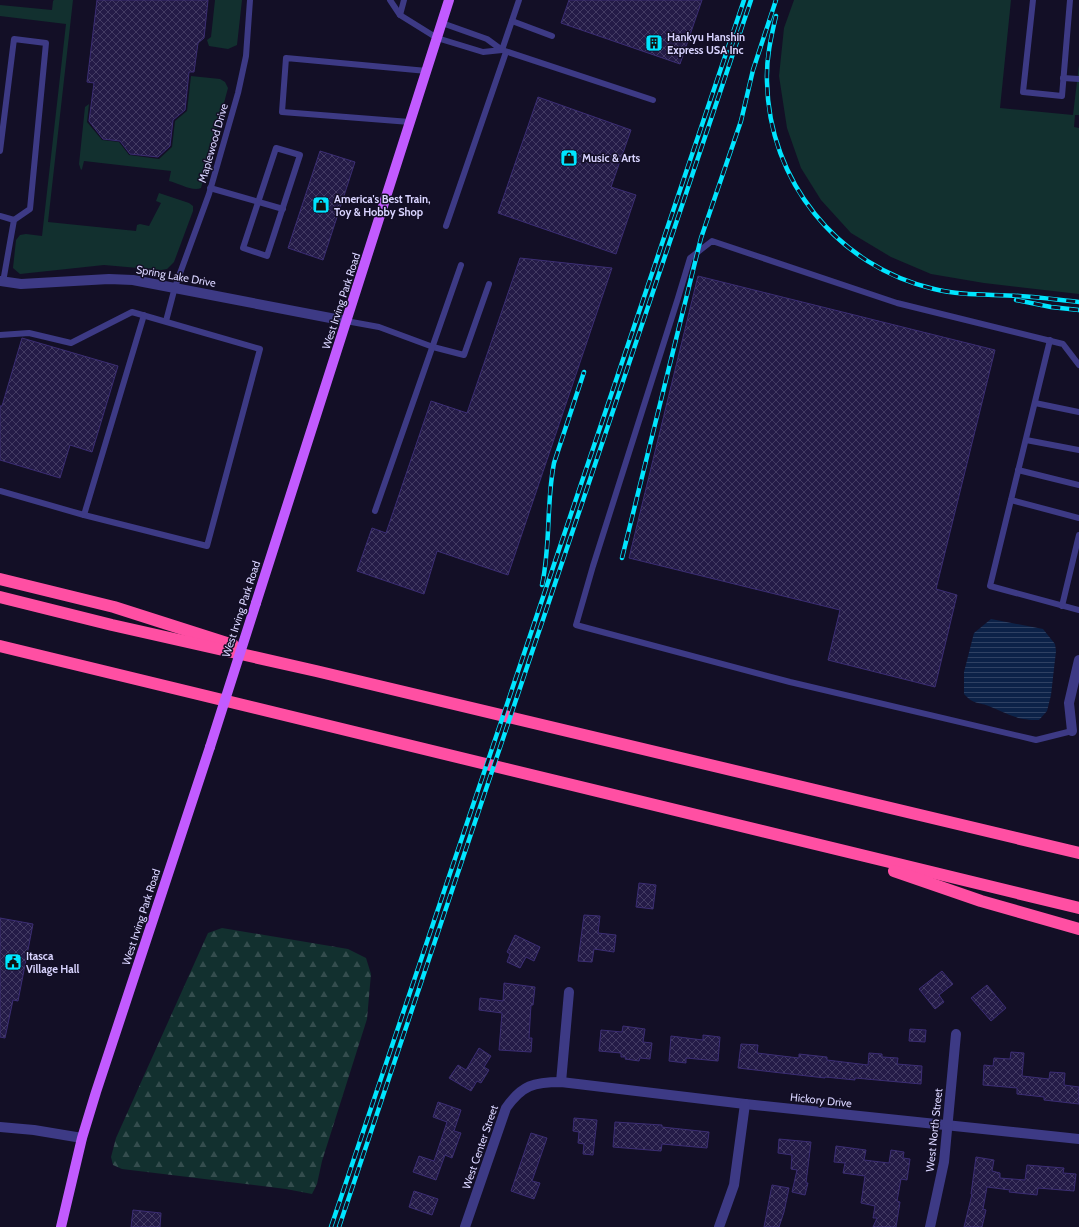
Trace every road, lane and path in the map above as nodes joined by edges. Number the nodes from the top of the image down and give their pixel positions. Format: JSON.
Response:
{"nodes":[{"id":1,"x":250,"y":0,"type":"edge"},
{"id":2,"x":390,"y":0,"type":"edge"},
{"id":3,"x":404,"y":0,"type":"edge"},
{"id":4,"x":449,"y":0,"type":"edge"},
{"id":5,"x":519,"y":0,"type":"edge"},
{"id":6,"x":1033,"y":0,"type":"edge"},
{"id":7,"x":1070,"y":0,"type":"edge"},
{"id":8,"x":400,"y":15,"type":"junction"},
{"id":9,"x":512,"y":21,"type":"junction"},
{"id":10,"x":442,"y":23,"type":"junction"},
{"id":11,"x":552,"y":36,"type":"dead end"},
{"id":12,"x":437,"y":38,"type":"junction"},
{"id":13,"x":504,"y":51,"type":"junction"},
{"id":14,"x":427,"y":71,"type":"junction"},
{"id":15,"x":1063,"y":78,"type":"junction"},
{"id":16,"x":1079,"y":79,"type":"edge"},
{"id":17,"x":653,"y":100,"type":"dead end"},
{"id":18,"x":410,"y":122,"type":"junction"},
{"id":19,"x":0,"y":151,"type":"edge"},
{"id":20,"x":210,"y":188,"type":"junction"},
{"id":21,"x":258,"y":202,"type":"junction"},
{"id":22,"x":283,"y":209,"type":"junction"},
{"id":23,"x":0,"y":216,"type":"edge"},
{"id":24,"x":14,"y":220,"type":"junction"},
{"id":25,"x":446,"y":226,"type":"dead end"},
{"id":26,"x":461,"y":265,"type":"dead end"},
{"id":27,"x":1,"y":281,"type":"edge"},
{"id":28,"x":489,"y":284,"type":"dead end"},
{"id":29,"x":175,"y":287,"type":"junction"},
{"id":30,"x":144,"y":315,"type":"junction"},
{"id":31,"x":166,"y":321,"type":"junction"},
{"id":32,"x":346,"y":321,"type":"junction"},
{"id":33,"x":0,"y":335,"type":"edge"},
{"id":34,"x":1050,"y":340,"type":"junction"},
{"id":35,"x":432,"y":347,"type":"junction"},
{"id":36,"x":1079,"y":365,"type":"edge"},
{"id":37,"x":1035,"y":403,"type":"junction"},
{"id":38,"x":1079,"y":412,"type":"edge"},
{"id":39,"x":1026,"y":440,"type":"junction"},
{"id":40,"x":1079,"y":450,"type":"edge"},
{"id":41,"x":1018,"y":470,"type":"junction"},
{"id":42,"x":1079,"y":485,"type":"edge"},
{"id":43,"x":0,"y":490,"type":"edge"},
{"id":44,"x":1011,"y":500,"type":"junction"},
{"id":45,"x":375,"y":512,"type":"dead end"},
{"id":46,"x":84,"y":515,"type":"junction"},
{"id":47,"x":1079,"y":518,"type":"edge"},
{"id":48,"x":1079,"y":535,"type":"edge"},
{"id":49,"x":0,"y":579,"type":"edge"},
{"id":50,"x":0,"y":597,"type":"edge"},
{"id":51,"x":1062,"y":606,"type":"junction"},
{"id":52,"x":1079,"y":610,"type":"edge"},
{"id":53,"x":0,"y":646,"type":"edge"},
{"id":54,"x":1079,"y":660,"type":"edge"},
{"id":55,"x":316,"y":671,"type":"junction"},
{"id":56,"x":1076,"y":687,"type":"edge"},
{"id":57,"x":1072,"y":731,"type":"joint"},
{"id":58,"x":829,"y":848,"type":"junction"},
{"id":59,"x":1079,"y":854,"type":"edge"},
{"id":60,"x":1079,"y":908,"type":"edge"},
{"id":61,"x":1079,"y":929,"type":"edge"},
{"id":62,"x":569,"y":992,"type":"dead end"},
{"id":63,"x":956,"y":1034,"type":"dead end"},
{"id":64,"x":561,"y":1082,"type":"junction"},
{"id":65,"x":745,"y":1104,"type":"junction"},
{"id":66,"x":947,"y":1125,"type":"junction"},
{"id":67,"x":0,"y":1127,"type":"edge"},
{"id":68,"x":82,"y":1138,"type":"junction"},
{"id":69,"x":1079,"y":1139,"type":"edge"},
{"id":70,"x":61,"y":1227,"type":"edge"},
{"id":71,"x":465,"y":1227,"type":"edge"},
{"id":72,"x":719,"y":1227,"type":"edge"},
{"id":73,"x":930,"y":1227,"type":"edge"}],
"edges":[{"from":1,"to":20,"type":"lane","name":"Maplewood Drive"},
{"from":2,"to":8,"type":"lane"},
{"from":3,"to":8,"type":"lane"},
{"from":4,"to":10,"type":"main road","name":"West Irving Park Road"},
{"from":5,"to":9,"type":"lane"},
{"from":6,"to":15,"type":"lane"},
{"from":7,"to":15,"type":"lane"},
{"from":8,"to":12,"type":"lane"},
{"from":9,"to":11,"type":"lane"},
{"from":9,"to":13,"type":"lane"},
{"from":10,"to":12,"type":"main road","name":"West Irving Park Road"},
{"from":10,"to":13,"type":"lane"},
{"from":12,"to":13,"type":"lane"},
{"from":12,"to":14,"type":"main road","name":"West Irving Park Road"},
{"from":13,"to":17,"type":"lane"},
{"from":13,"to":25,"type":"lane"},
{"from":14,"to":18,"type":"main road","name":"West Irving Park Road"},
{"from":14,"to":18,"type":"lane"},
{"from":15,"to":16,"type":"lane"},
{"from":18,"to":32,"type":"main road","name":"West Irving Park Road"},
{"from":19,"to":24,"type":"lane"},
{"from":20,"to":21,"type":"lane"},
{"from":20,"to":29,"type":"lane","name":"Maplewood Drive"},
{"from":21,"to":22,"type":"lane"},
{"from":21,"to":22,"type":"lane"},
{"from":21,"to":22,"type":"lane"},
{"from":23,"to":24,"type":"lane"},
{"from":24,"to":27,"type":"lane"},
{"from":26,"to":35,"type":"lane"},
{"from":27,"to":29,"type":"street","name":"Spring Lake Drive"},
{"from":28,"to":35,"type":"lane"},
{"from":29,"to":31,"type":"lane","name":"Maplewood Drive"},
{"from":29,"to":32,"type":"street","name":"Spring Lake Drive"},
{"from":30,"to":31,"type":"lane"},
{"from":30,"to":33,"type":"lane"},
{"from":30,"to":46,"type":"lane"},
{"from":31,"to":46,"type":"lane"},
{"from":32,"to":35,"type":"lane"},
{"from":32,"to":68,"type":"main road","name":"West Irving Park Road","bridge":true},
{"from":34,"to":36,"type":"lane"},
{"from":34,"to":37,"type":"lane"},
{"from":34,"to":57,"type":"lane"},
{"from":35,"to":45,"type":"lane"},
{"from":37,"to":38,"type":"lane"},
{"from":37,"to":39,"type":"lane"},
{"from":39,"to":40,"type":"lane"},
{"from":39,"to":41,"type":"lane"},
{"from":41,"to":42,"type":"lane"},
{"from":41,"to":44,"type":"lane"},
{"from":43,"to":46,"type":"lane"},
{"from":44,"to":47,"type":"lane"},
{"from":44,"to":51,"type":"lane"},
{"from":48,"to":51,"type":"lane"},
{"from":49,"to":55,"type":"highway"},
{"from":50,"to":55,"type":"highway"},
{"from":51,"to":52,"type":"lane"},
{"from":53,"to":58,"type":"highway"},
{"from":54,"to":56,"type":"street"},
{"from":55,"to":59,"type":"highway"},
{"from":56,"to":57,"type":"street"},
{"from":58,"to":60,"type":"highway"},
{"from":58,"to":61,"type":"highway"},
{"from":62,"to":64,"type":"street"},
{"from":63,"to":66,"type":"street","name":"West North Street"},
{"from":64,"to":65,"type":"street","name":"Hickory Drive"},
{"from":64,"to":71,"type":"street","name":"West Center Street"},
{"from":65,"to":66,"type":"street","name":"Hickory Drive"},
{"from":65,"to":72,"type":"street"},
{"from":66,"to":69,"type":"street","name":"Hickory Drive"},
{"from":66,"to":73,"type":"street","name":"West North Street"},
{"from":67,"to":68,"type":"street"},
{"from":68,"to":70,"type":"main road","name":"West Irving Park Road"}]}
